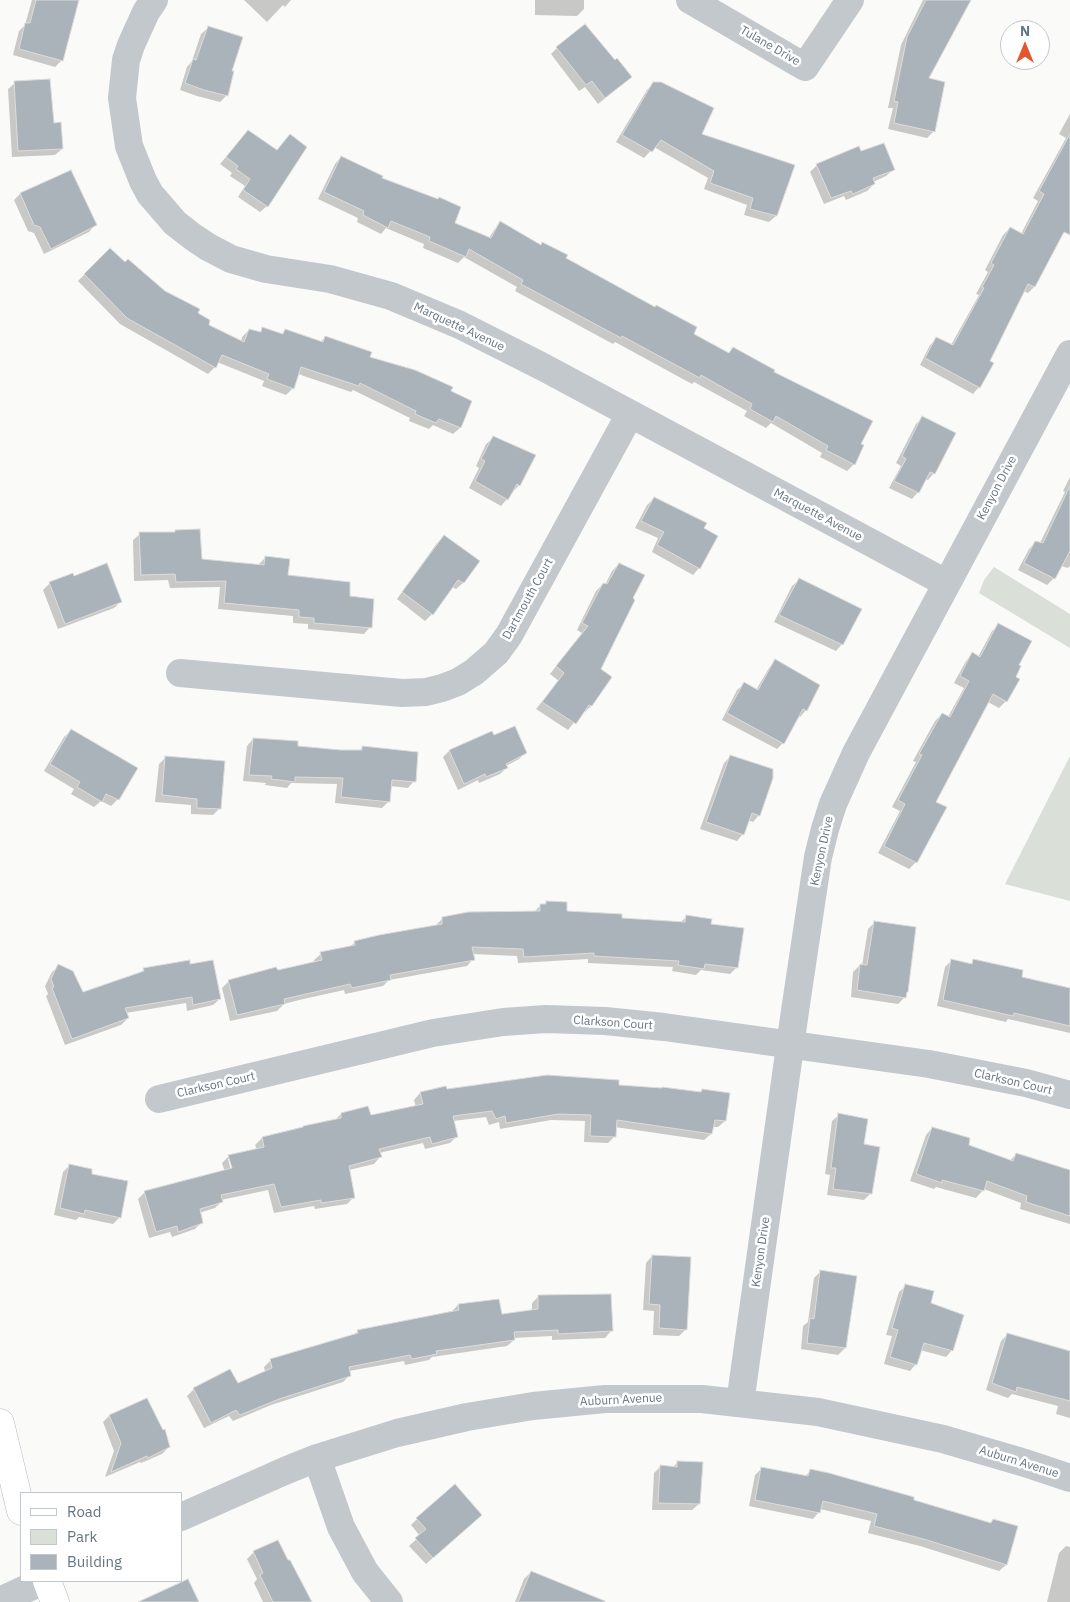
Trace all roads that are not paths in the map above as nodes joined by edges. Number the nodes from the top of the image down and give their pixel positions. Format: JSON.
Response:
{"nodes":[{"id":1,"x":154,"y":0,"type":"edge"},
{"id":2,"x":690,"y":0,"type":"edge"},
{"id":3,"x":850,"y":0,"type":"edge"},
{"id":4,"x":1070,"y":354,"type":"edge"},
{"id":5,"x":630,"y":414,"type":"junction"},
{"id":6,"x":946,"y":584,"type":"junction"},
{"id":7,"x":180,"y":673,"type":"dead end"},
{"id":8,"x":790,"y":1045,"type":"junction"},
{"id":9,"x":1070,"y":1095,"type":"edge"},
{"id":10,"x":159,"y":1099,"type":"dead end"},
{"id":11,"x":740,"y":1403,"type":"junction"},
{"id":12,"x":0,"y":1423,"type":"edge"},
{"id":13,"x":317,"y":1458,"type":"junction"},
{"id":14,"x":1070,"y":1478,"type":"edge"},
{"id":15,"x":20,"y":1507,"type":"edge"},
{"id":16,"x":182,"y":1517,"type":"edge"},
{"id":17,"x":41,"y":1582,"type":"edge"},
{"id":18,"x":47,"y":1582,"type":"edge"},
{"id":19,"x":0,"y":1601,"type":"edge"},
{"id":20,"x":55,"y":1602,"type":"edge"},
{"id":21,"x":389,"y":1602,"type":"edge"}],
"edges":[{"from":1,"to":5,"type":"street","name":"Marquette Avenue"},
{"from":2,"to":3,"type":"street","name":"Tulane Drive"},
{"from":4,"to":6,"type":"street","name":"Kenyon Drive"},
{"from":5,"to":6,"type":"street","name":"Marquette Avenue"},
{"from":5,"to":7,"type":"street","name":"Dartmouth Court"},
{"from":6,"to":8,"type":"street","name":"Kenyon Drive"},
{"from":8,"to":9,"type":"street","name":"Clarkson Court"},
{"from":8,"to":10,"type":"street","name":"Clarkson Court"},
{"from":8,"to":11,"type":"street","name":"Kenyon Drive"},
{"from":11,"to":13,"type":"street","name":"Auburn Avenue"},
{"from":11,"to":14,"type":"street","name":"Auburn Avenue"},
{"from":12,"to":15,"type":"street"},
{"from":13,"to":16,"type":"street","name":"Auburn Avenue"},
{"from":13,"to":21,"type":"street"},
{"from":17,"to":19,"type":"street"},
{"from":18,"to":20,"type":"street"}]}
